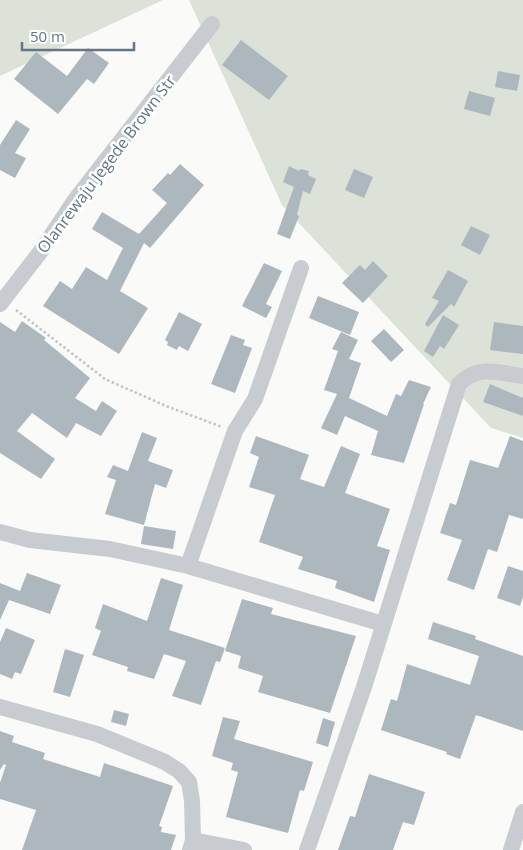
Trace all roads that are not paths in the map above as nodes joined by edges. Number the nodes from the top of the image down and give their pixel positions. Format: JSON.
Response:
{"nodes":[{"id":1,"x":212,"y":24,"type":"dead end"},
{"id":2,"x":301,"y":268,"type":"dead end"},
{"id":3,"x":2,"y":302,"type":"edge"},
{"id":4,"x":523,"y":376,"type":"edge"},
{"id":5,"x":0,"y":532,"type":"edge"},
{"id":6,"x":188,"y":566,"type":"junction"},
{"id":7,"x":383,"y":624,"type":"junction"},
{"id":8,"x":0,"y":707,"type":"edge"},
{"id":9,"x":523,"y":812,"type":"edge"},
{"id":10,"x":192,"y":845,"type":"edge"},
{"id":11,"x":244,"y":850,"type":"edge"},
{"id":12,"x":307,"y":850,"type":"edge"},
{"id":13,"x":510,"y":850,"type":"edge"}],
"edges":[{"from":1,"to":3,"type":"street","name":"Olanrewaju Jegede Brown Str"},
{"from":2,"to":6,"type":"street"},
{"from":4,"to":7,"type":"street"},
{"from":5,"to":6,"type":"street"},
{"from":6,"to":7,"type":"street"},
{"from":7,"to":12,"type":"street"},
{"from":8,"to":10,"type":"street"},
{"from":9,"to":13,"type":"street"},
{"from":10,"to":11,"type":"street"}]}
